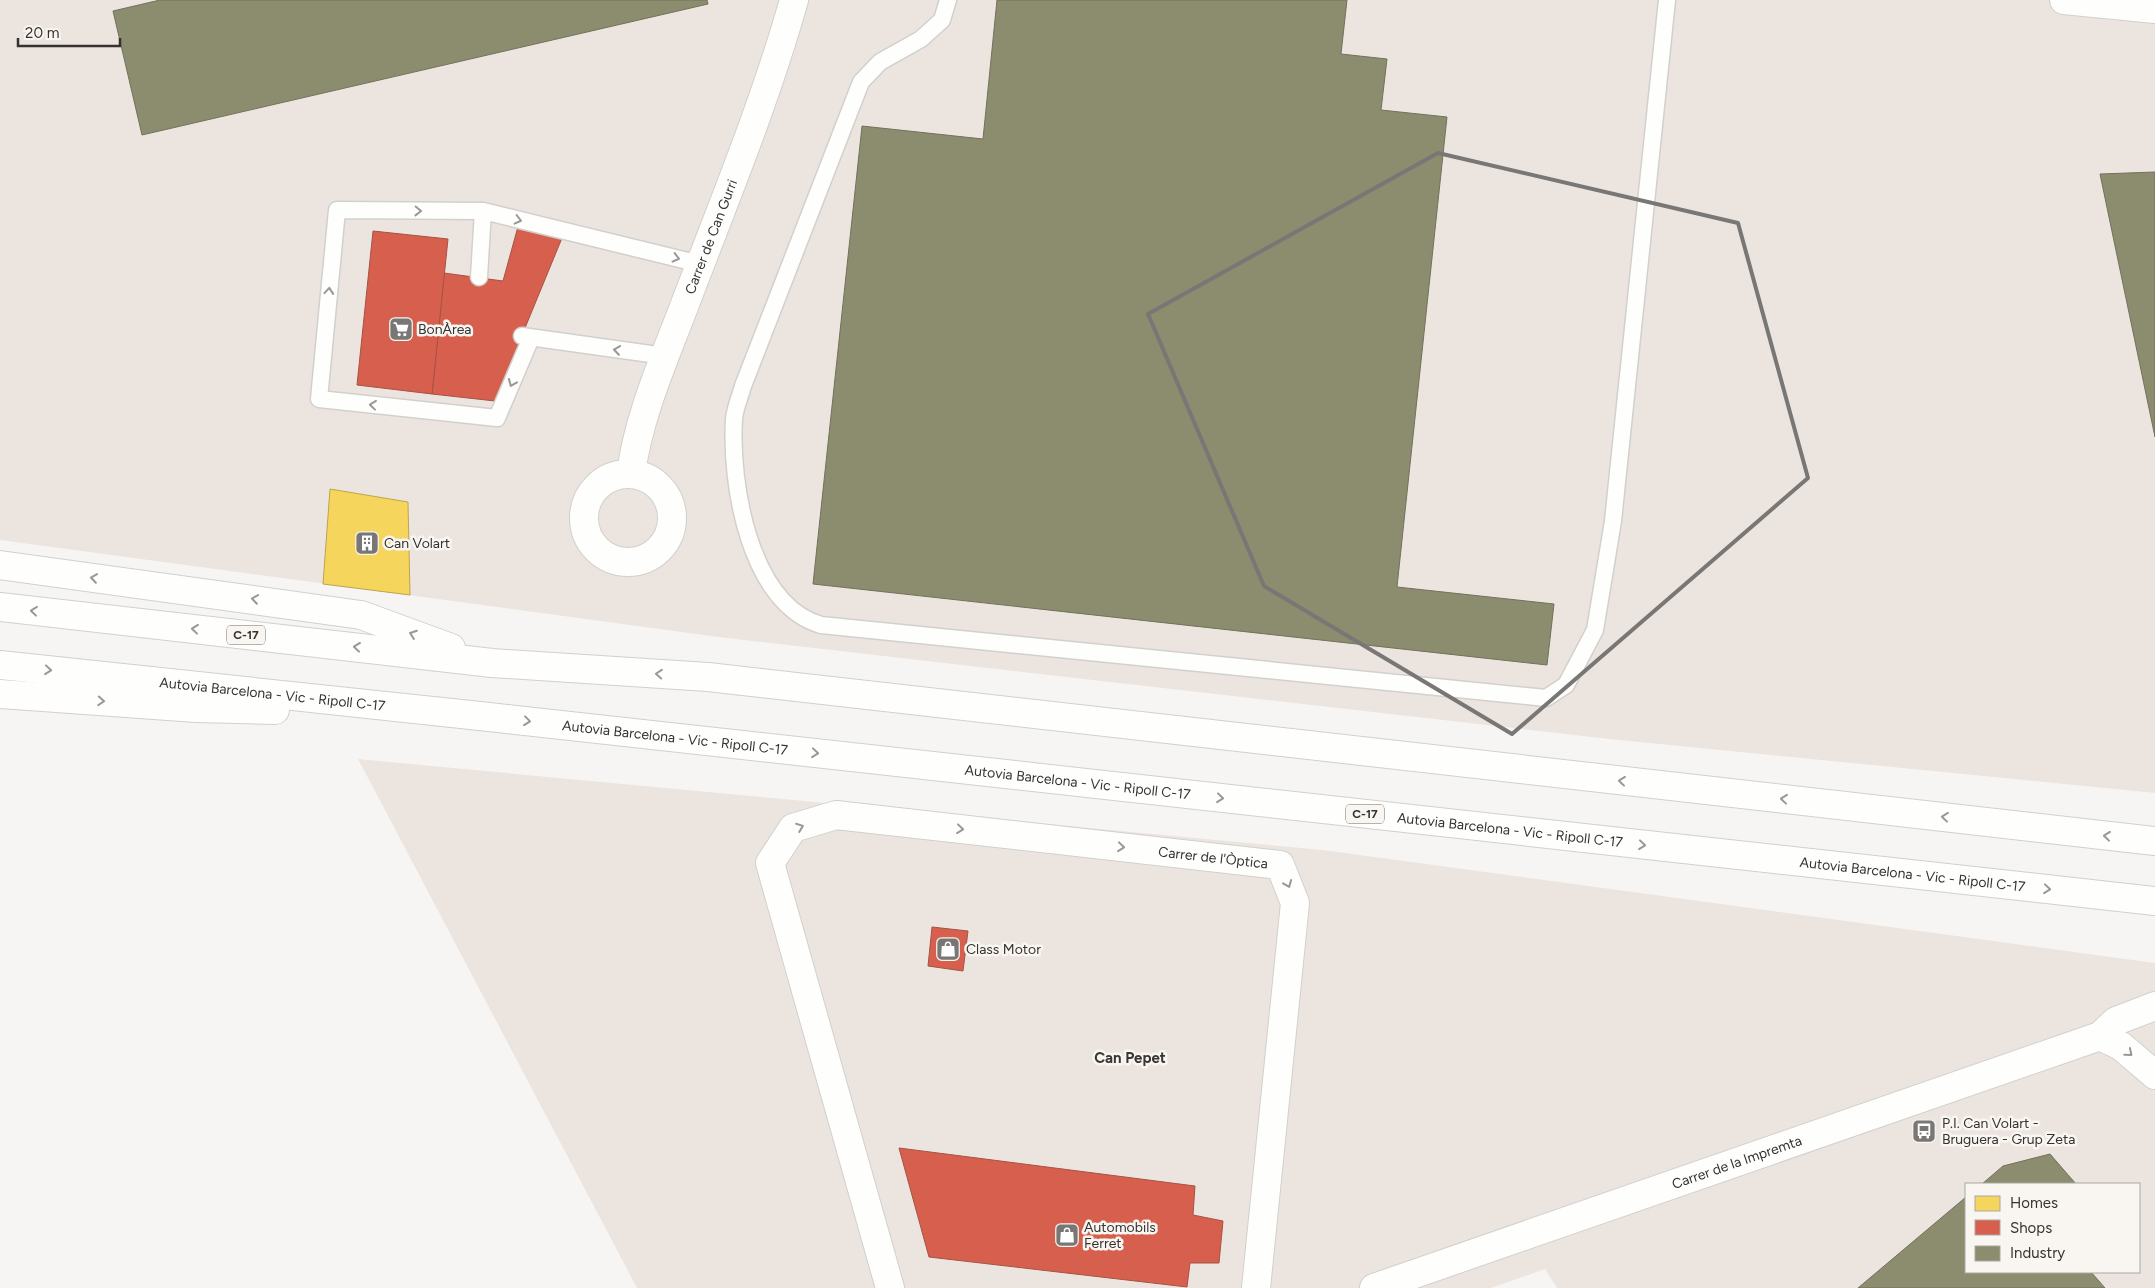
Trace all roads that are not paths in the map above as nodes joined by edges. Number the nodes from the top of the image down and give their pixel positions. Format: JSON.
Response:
{"nodes":[{"id":1,"x":794,"y":0,"type":"edge"},
{"id":2,"x":948,"y":0,"type":"edge"},
{"id":3,"x":1667,"y":0,"type":"edge"},
{"id":4,"x":2064,"y":0,"type":"edge"},
{"id":5,"x":2155,"y":9,"type":"edge"},
{"id":6,"x":483,"y":211,"type":"junction"},
{"id":7,"x":700,"y":264,"type":"junction"},
{"id":8,"x":479,"y":277,"type":"dead end"},
{"id":9,"x":665,"y":356,"type":"junction"},
{"id":10,"x":631,"y":474,"type":"dead end"},
{"id":11,"x":0,"y":564,"type":"edge"},
{"id":12,"x":0,"y":607,"type":"edge"},
{"id":13,"x":492,"y":663,"type":"junction"},
{"id":14,"x":0,"y":665,"type":"edge"},
{"id":15,"x":0,"y":694,"type":"edge"},
{"id":16,"x":480,"y":716,"type":"junction"},
{"id":17,"x":2155,"y":841,"type":"edge"},
{"id":18,"x":2155,"y":901,"type":"edge"},
{"id":19,"x":2155,"y":1006,"type":"edge"},
{"id":20,"x":2100,"y":1036,"type":"junction"},
{"id":21,"x":2155,"y":1075,"type":"edge"},
{"id":22,"x":890,"y":1288,"type":"edge"},
{"id":23,"x":1256,"y":1288,"type":"edge"},
{"id":24,"x":1374,"y":1288,"type":"edge"}],
"edges":[{"from":1,"to":7,"type":"main road","name":"Carrer de Can Gurri"},
{"from":2,"to":3,"type":"lane"},
{"from":4,"to":5,"type":"main road"},
{"from":6,"to":7,"type":"lane","one_way":true},
{"from":6,"to":8,"type":"lane"},
{"from":9,"to":6,"type":"lane","one_way":true},
{"from":7,"to":9,"type":"main road","name":"Carrer de Can Gurri"},
{"from":9,"to":10,"type":"main road","name":"Carrer de Can Gurri"},
{"from":13,"to":11,"type":"main road","one_way":true},
{"from":13,"to":12,"type":"main road","number":"C-17","one_way":true},
{"from":17,"to":13,"type":"main road","number":"C-17","one_way":true},
{"from":14,"to":16,"type":"main road","name":"Autovia Barcelona - Vic - Ripoll C-17","number":"C-17","one_way":true},
{"from":15,"to":16,"type":"main road","one_way":true},
{"from":16,"to":18,"type":"main road","name":"Autovia Barcelona - Vic - Ripoll C-17","number":"C-17","one_way":true},
{"from":19,"to":20,"type":"main road","name":"Carrer de la Impremta"},
{"from":20,"to":21,"type":"main road","one_way":true},
{"from":20,"to":24,"type":"main road","name":"Carrer de la Impremta"},
{"from":22,"to":23,"type":"main road","name":"Carrer de l'Òptica","one_way":true}]}
